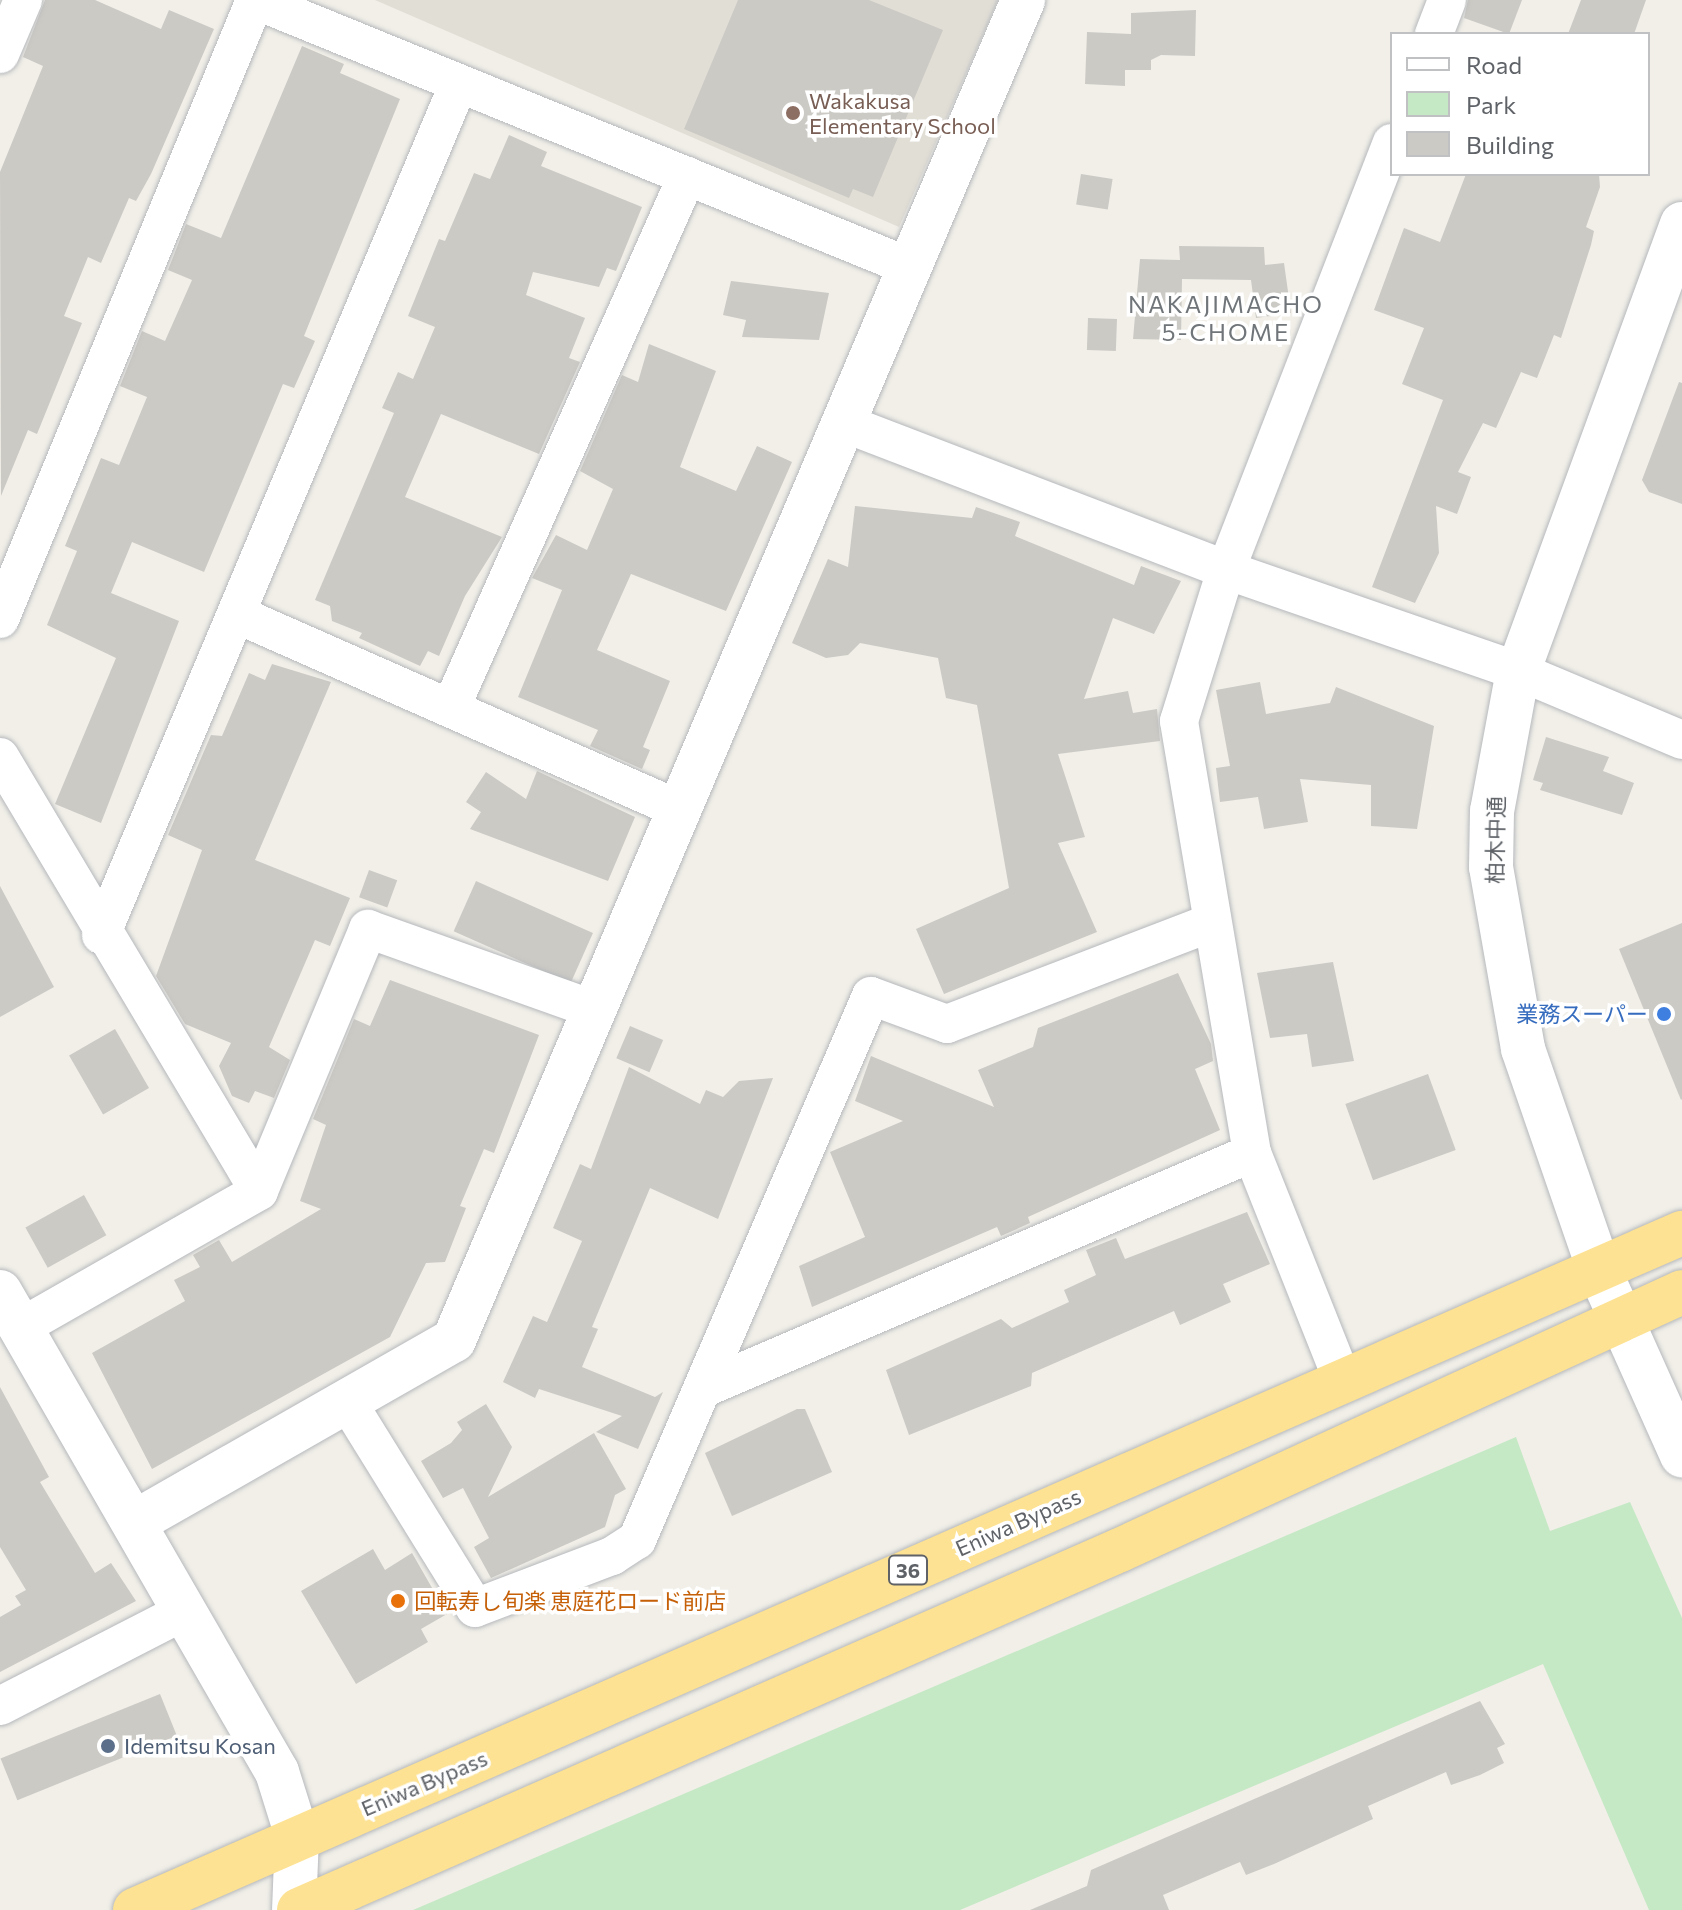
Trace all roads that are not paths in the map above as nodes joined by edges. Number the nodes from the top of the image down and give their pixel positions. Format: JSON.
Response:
{"nodes":[{"id":1,"x":23,"y":0,"type":"edge"},
{"id":2,"x":1023,"y":0,"type":"edge"},
{"id":3,"x":1447,"y":0,"type":"edge"},
{"id":4,"x":1435,"y":32,"type":"edge"},
{"id":5,"x":0,"y":54,"type":"edge"},
{"id":6,"x":459,"y":83,"type":"junction"},
{"id":7,"x":1390,"y":148,"type":"edge"},
{"id":8,"x":687,"y":176,"type":"junction"},
{"id":9,"x":1682,"y":224,"type":"edge"},
{"id":10,"x":910,"y":267,"type":"junction"},
{"id":11,"x":849,"y":425,"type":"junction"},
{"id":12,"x":1226,"y":570,"type":"junction"},
{"id":13,"x":236,"y":614,"type":"junction"},
{"id":14,"x":0,"y":619,"type":"edge"},
{"id":15,"x":1518,"y":671,"type":"junction"},
{"id":16,"x":452,"y":705,"type":"junction"},
{"id":17,"x":1682,"y":740,"type":"edge"},
{"id":18,"x":0,"y":757,"type":"edge"},
{"id":19,"x":679,"y":809,"type":"junction"},
{"id":20,"x":1210,"y":923,"type":"junction"},
{"id":21,"x":101,"y":935,"type":"junction"},
{"id":22,"x":596,"y":1010,"type":"junction"},
{"id":23,"x":1252,"y":1153,"type":"junction"},
{"id":24,"x":259,"y":1191,"type":"junction"},
{"id":25,"x":1682,"y":1233,"type":"edge"},
{"id":26,"x":1600,"y":1272,"type":"junction"},
{"id":27,"x":1682,"y":1292,"type":"edge"},
{"id":28,"x":10,"y":1310,"type":"edge"},
{"id":29,"x":1623,"y":1318,"type":"junction"},
{"id":30,"x":1342,"y":1379,"type":"junction"},
{"id":31,"x":707,"y":1387,"type":"junction"},
{"id":32,"x":348,"y":1403,"type":"junction"},
{"id":33,"x":1682,"y":1455,"type":"edge"},
{"id":34,"x":135,"y":1522,"type":"junction"},
{"id":35,"x":185,"y":1611,"type":"junction"},
{"id":36,"x":0,"y":1706,"type":"edge"},
{"id":37,"x":297,"y":1836,"type":"junction"},
{"id":38,"x":135,"y":1910,"type":"edge"},
{"id":39,"x":296,"y":1910,"type":"edge"}],
"edges":[{"from":1,"to":5,"type":"street"},
{"from":2,"to":10,"type":"street"},
{"from":3,"to":4,"type":"street"},
{"from":6,"to":8,"type":"street"},
{"from":6,"to":13,"type":"street"},
{"from":6,"to":14,"type":"street"},
{"from":7,"to":12,"type":"street"},
{"from":8,"to":10,"type":"street"},
{"from":8,"to":16,"type":"street"},
{"from":9,"to":15,"type":"street","name":"柏木中通"},
{"from":10,"to":11,"type":"street"},
{"from":11,"to":12,"type":"street"},
{"from":11,"to":19,"type":"street"},
{"from":12,"to":15,"type":"street"},
{"from":12,"to":20,"type":"street"},
{"from":13,"to":16,"type":"street"},
{"from":13,"to":21,"type":"street"},
{"from":15,"to":17,"type":"street"},
{"from":15,"to":26,"type":"street","name":"柏木中通"},
{"from":16,"to":19,"type":"street"},
{"from":18,"to":21,"type":"street"},
{"from":19,"to":22,"type":"street"},
{"from":20,"to":23,"type":"street"},
{"from":20,"to":31,"type":"street"},
{"from":21,"to":24,"type":"street"},
{"from":22,"to":24,"type":"street"},
{"from":22,"to":32,"type":"street"},
{"from":23,"to":30,"type":"street"},
{"from":23,"to":31,"type":"street"},
{"from":24,"to":28,"type":"street"},
{"from":25,"to":26,"type":"highway","name":"Eniwa Bypass","number":"36"},
{"from":26,"to":29,"type":"street","name":"柏木中通"},
{"from":26,"to":30,"type":"highway","name":"Eniwa Bypass","number":"36"},
{"from":27,"to":29,"type":"highway"},
{"from":28,"to":34,"type":"street"},
{"from":29,"to":33,"type":"street","name":"柏木中通"},
{"from":29,"to":39,"type":"highway"},
{"from":30,"to":37,"type":"highway","name":"Eniwa Bypass","number":"36"},
{"from":31,"to":32,"type":"street"},
{"from":32,"to":34,"type":"street"},
{"from":34,"to":35,"type":"street"},
{"from":35,"to":36,"type":"street"},
{"from":35,"to":37,"type":"street"},
{"from":37,"to":38,"type":"highway","name":"Eniwa Bypass","number":"36"},
{"from":37,"to":39,"type":"street"}]}
